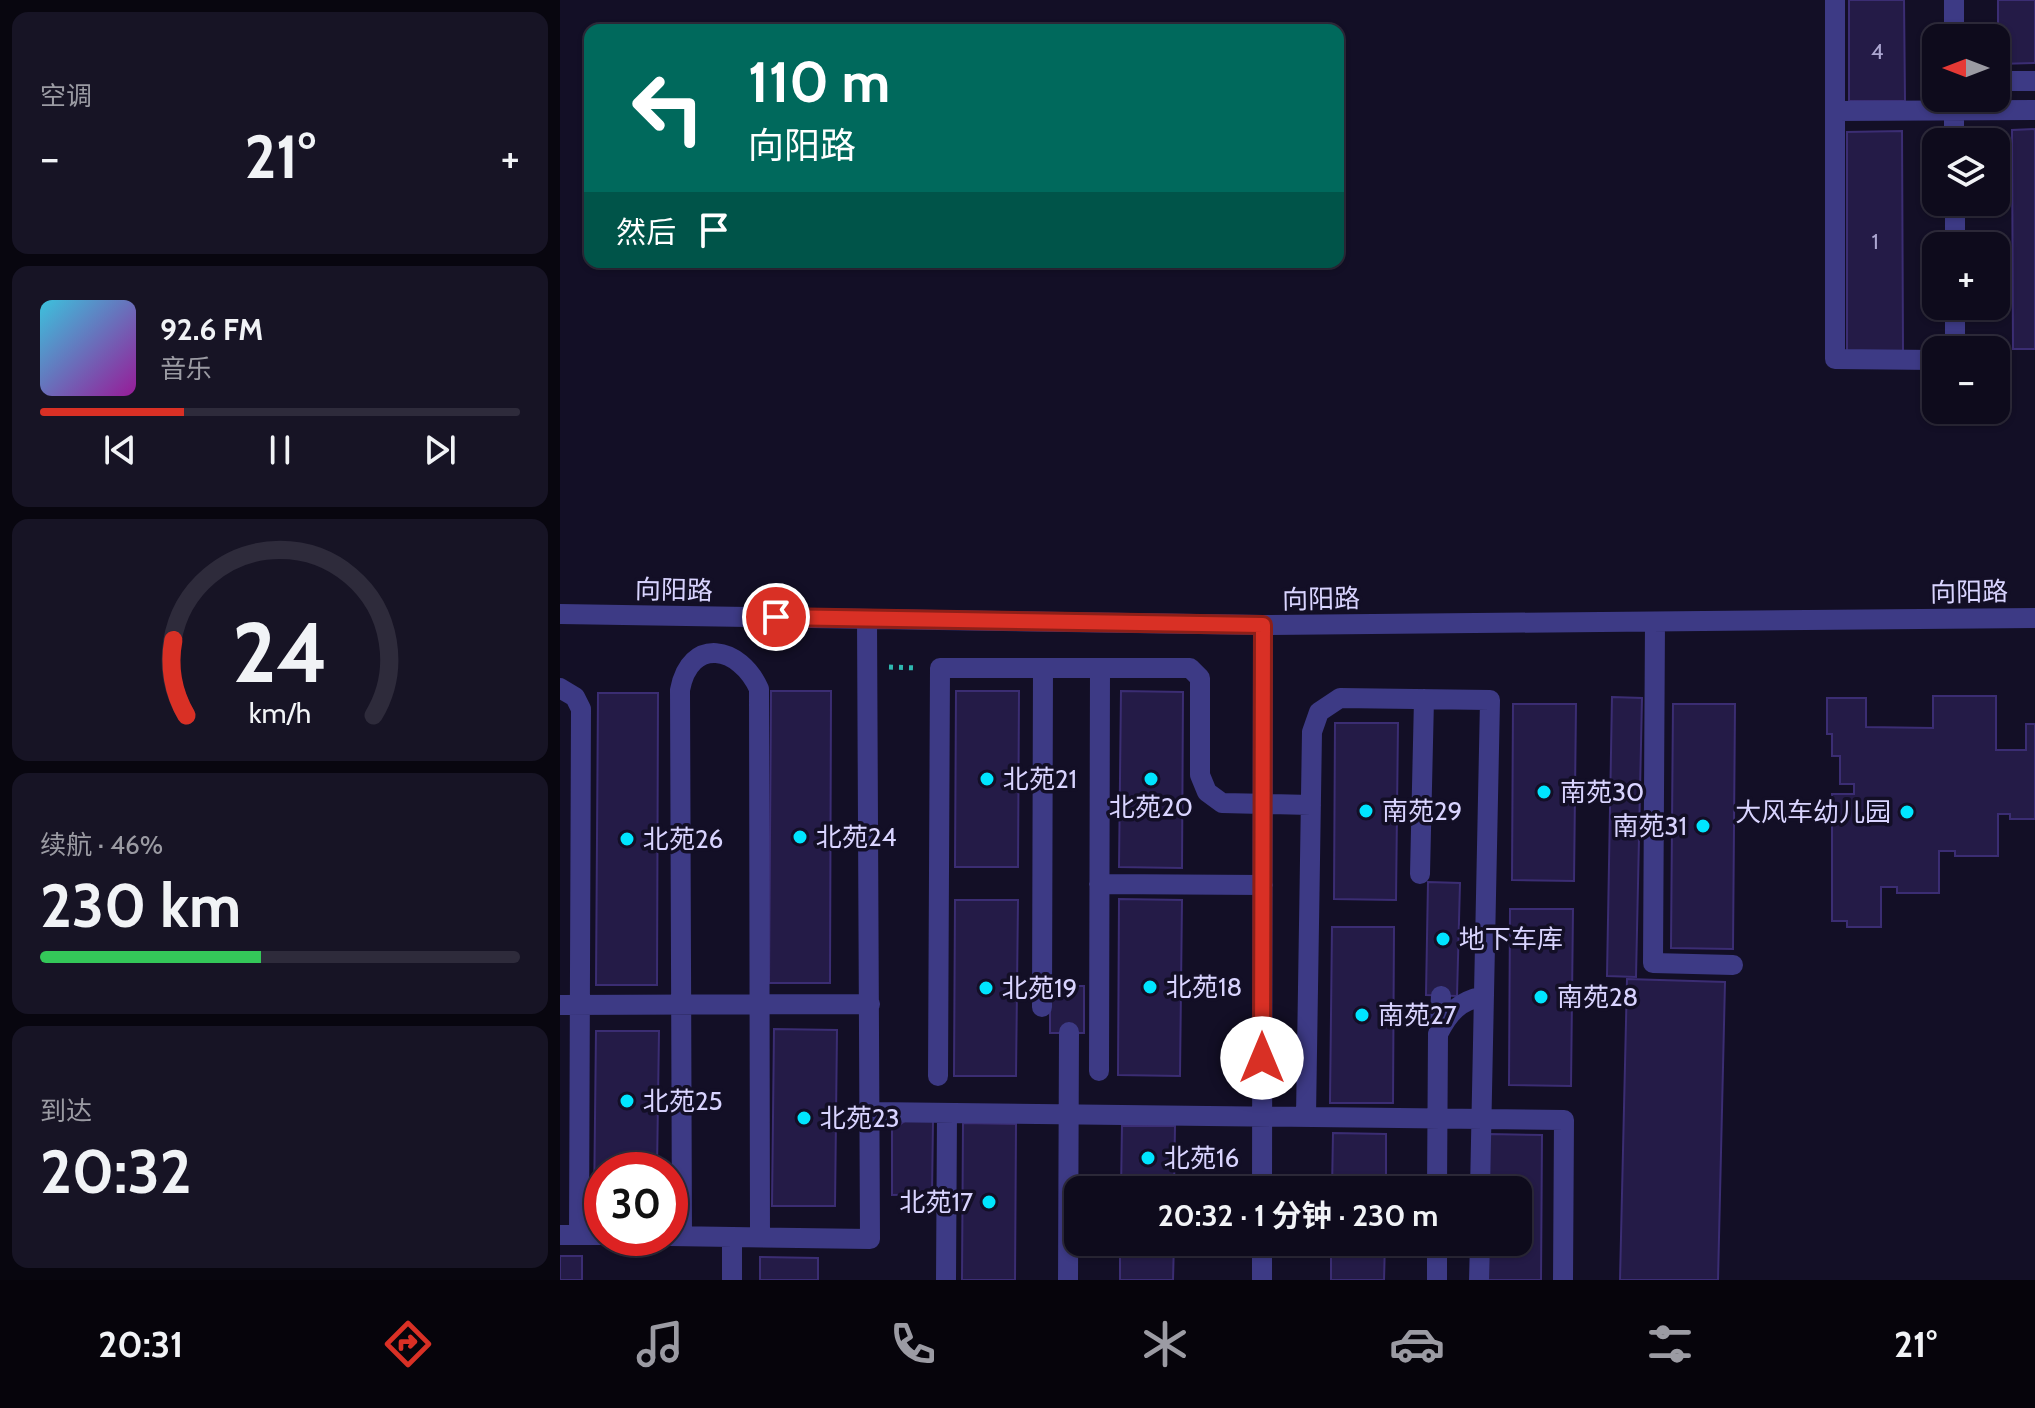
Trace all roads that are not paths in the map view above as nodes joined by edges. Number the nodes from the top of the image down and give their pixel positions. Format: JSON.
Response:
{"nodes":[{"id":1,"x":1835,"y":0,"type":"edge"},
{"id":2,"x":1954,"y":0,"type":"edge"},
{"id":3,"x":1954,"y":24,"type":"edge"},
{"id":4,"x":2010,"y":81,"type":"edge"},
{"id":5,"x":2035,"y":81,"type":"edge"},
{"id":6,"x":1922,"y":106,"type":"edge"},
{"id":7,"x":2010,"y":108,"type":"edge"},
{"id":8,"x":2035,"y":110,"type":"edge"},
{"id":9,"x":1835,"y":111,"type":"junction"},
{"id":10,"x":1922,"y":360,"type":"edge"},
{"id":11,"x":560,"y":614,"type":"edge"},
{"id":12,"x":714,"y":617,"type":"junction"},
{"id":13,"x":2035,"y":618,"type":"edge"},
{"id":14,"x":867,"y":619,"type":"junction"},
{"id":15,"x":1655,"y":622,"type":"junction"},
{"id":16,"x":1263,"y":625,"type":"junction"},
{"id":17,"x":714,"y":653,"type":"junction"},
{"id":18,"x":1043,"y":668,"type":"junction"},
{"id":19,"x":1100,"y":668,"type":"junction"},
{"id":20,"x":560,"y":688,"type":"edge"},
{"id":21,"x":1424,"y":699,"type":"junction"},
{"id":22,"x":1263,"y":804,"type":"junction"},
{"id":23,"x":1311,"y":805,"type":"junction"},
{"id":24,"x":1420,"y":874,"type":"dead end"},
{"id":25,"x":1099,"y":884,"type":"junction"},
{"id":26,"x":1263,"y":885,"type":"junction"},
{"id":27,"x":1733,"y":965,"type":"dead end"},
{"id":28,"x":1441,"y":996,"type":"dead end"},
{"id":29,"x":1484,"y":996,"type":"junction"},
{"id":30,"x":870,"y":1004,"type":"junction"},
{"id":31,"x":570,"y":1005,"type":"edge"},
{"id":32,"x":682,"y":1005,"type":"junction"},
{"id":33,"x":761,"y":1005,"type":"junction"},
{"id":34,"x":1042,"y":1007,"type":"dead end"},
{"id":35,"x":1069,"y":1032,"type":"dead end"},
{"id":36,"x":1438,"y":1034,"type":"junction"},
{"id":37,"x":1099,"y":1071,"type":"dead end"},
{"id":38,"x":938,"y":1076,"type":"dead end"},
{"id":39,"x":871,"y":1112,"type":"junction"},
{"id":40,"x":947,"y":1113,"type":"junction"},
{"id":41,"x":1070,"y":1114,"type":"junction"},
{"id":42,"x":1262,"y":1115,"type":"junction"},
{"id":43,"x":1306,"y":1116,"type":"junction"},
{"id":44,"x":1438,"y":1119,"type":"junction"},
{"id":45,"x":1481,"y":1120,"type":"junction"},
{"id":46,"x":678,"y":1152,"type":"edge"},
{"id":47,"x":1262,"y":1176,"type":"edge"},
{"id":48,"x":1437,"y":1176,"type":"edge"},
{"id":49,"x":1480,"y":1176,"type":"edge"},
{"id":50,"x":570,"y":1235,"type":"edge"},
{"id":51,"x":688,"y":1236,"type":"edge"},
{"id":52,"x":732,"y":1237,"type":"junction"},
{"id":53,"x":760,"y":1237,"type":"junction"},
{"id":54,"x":1262,"y":1256,"type":"edge"},
{"id":55,"x":1437,"y":1256,"type":"edge"},
{"id":56,"x":1480,"y":1256,"type":"edge"},
{"id":57,"x":732,"y":1280,"type":"edge"},
{"id":58,"x":946,"y":1280,"type":"edge"},
{"id":59,"x":1068,"y":1280,"type":"edge"},
{"id":60,"x":1262,"y":1280,"type":"edge"},
{"id":61,"x":1437,"y":1280,"type":"edge"},
{"id":62,"x":1479,"y":1280,"type":"edge"},
{"id":63,"x":1563,"y":1280,"type":"edge"}],
"edges":[{"from":1,"to":9,"type":"street"},
{"from":2,"to":3,"type":"street"},
{"from":4,"to":5,"type":"street"},
{"from":6,"to":9,"type":"street"},
{"from":7,"to":8,"type":"street"},
{"from":9,"to":10,"type":"street"},
{"from":11,"to":12,"type":"street","name":"向阳路"},
{"from":12,"to":14,"type":"street","name":"向阳路"},
{"from":12,"to":17,"type":"street"},
{"from":13,"to":15,"type":"street","name":"向阳路"},
{"from":14,"to":16,"type":"street","name":"向阳路"},
{"from":14,"to":30,"type":"street"},
{"from":15,"to":16,"type":"street","name":"向阳路"},
{"from":15,"to":27,"type":"street"},
{"from":16,"to":22,"type":"street"},
{"from":17,"to":32,"type":"street"},
{"from":17,"to":33,"type":"street"},
{"from":18,"to":19,"type":"street"},
{"from":18,"to":34,"type":"street"},
{"from":18,"to":38,"type":"street"},
{"from":19,"to":22,"type":"street"},
{"from":19,"to":25,"type":"street"},
{"from":20,"to":31,"type":"street"},
{"from":21,"to":23,"type":"street"},
{"from":21,"to":24,"type":"street"},
{"from":21,"to":29,"type":"street"},
{"from":22,"to":23,"type":"street"},
{"from":22,"to":26,"type":"street"},
{"from":23,"to":43,"type":"street"},
{"from":25,"to":26,"type":"street"},
{"from":25,"to":37,"type":"street"},
{"from":26,"to":42,"type":"street"},
{"from":28,"to":36,"type":"street"},
{"from":29,"to":36,"type":"street"},
{"from":29,"to":45,"type":"street"},
{"from":30,"to":33,"type":"street"},
{"from":30,"to":39,"type":"street"},
{"from":31,"to":32,"type":"street"},
{"from":31,"to":50,"type":"street"},
{"from":32,"to":33,"type":"street"},
{"from":32,"to":46,"type":"street"},
{"from":33,"to":53,"type":"street"},
{"from":35,"to":41,"type":"street"},
{"from":36,"to":44,"type":"street"},
{"from":39,"to":40,"type":"street"},
{"from":39,"to":53,"type":"street"},
{"from":40,"to":41,"type":"street"},
{"from":40,"to":58,"type":"street"},
{"from":41,"to":42,"type":"street"},
{"from":41,"to":59,"type":"street"},
{"from":42,"to":43,"type":"street"},
{"from":42,"to":47,"type":"street"},
{"from":43,"to":44,"type":"street"},
{"from":44,"to":45,"type":"street"},
{"from":44,"to":48,"type":"street"},
{"from":45,"to":49,"type":"street"},
{"from":45,"to":63,"type":"street"},
{"from":51,"to":52,"type":"street"},
{"from":52,"to":53,"type":"street"},
{"from":52,"to":57,"type":"street"},
{"from":54,"to":60,"type":"street"},
{"from":55,"to":61,"type":"street"},
{"from":56,"to":62,"type":"street"}]}
